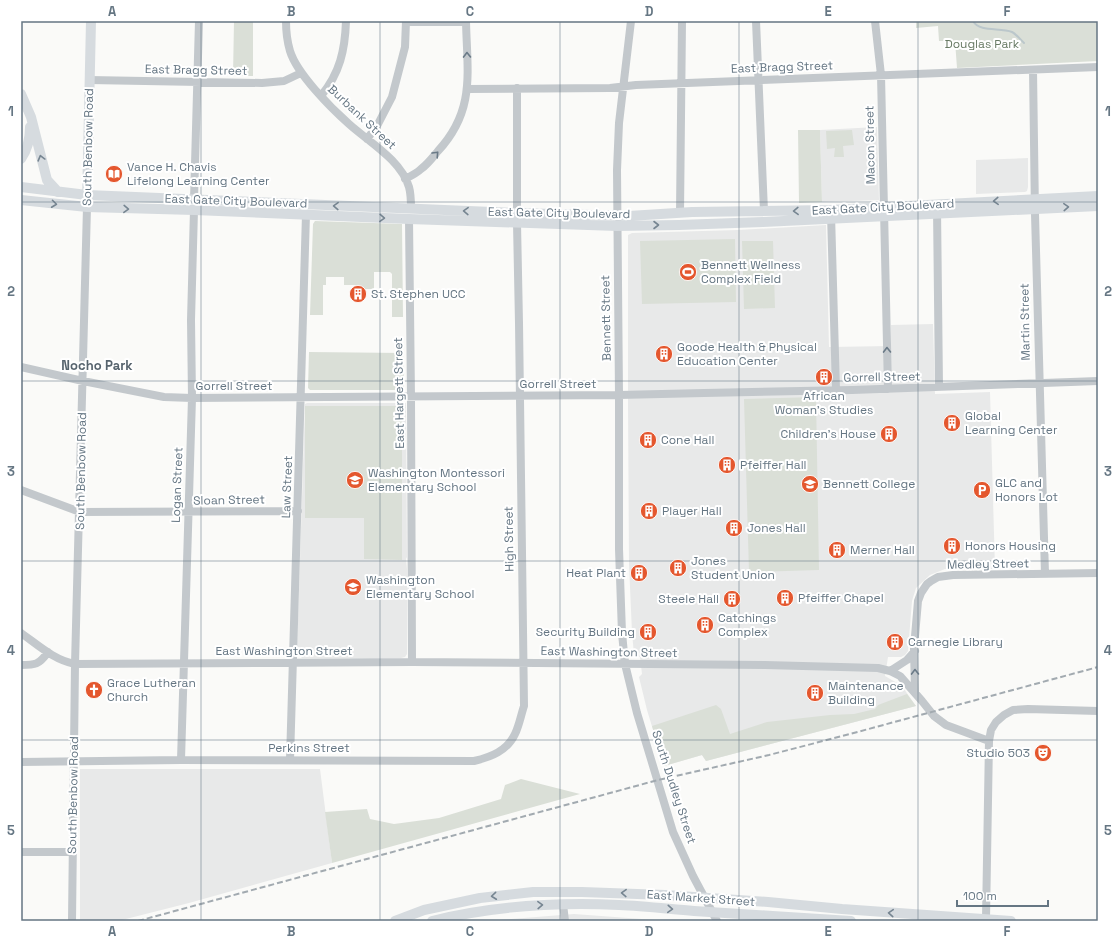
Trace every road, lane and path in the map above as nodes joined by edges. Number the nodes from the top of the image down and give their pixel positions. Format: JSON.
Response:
{"nodes":[{"id":1,"x":91,"y":21,"type":"edge"},
{"id":2,"x":199,"y":21,"type":"edge"},
{"id":3,"x":286,"y":21,"type":"edge"},
{"id":4,"x":346,"y":21,"type":"edge"},
{"id":5,"x":631,"y":21,"type":"edge"},
{"id":6,"x":682,"y":21,"type":"edge"},
{"id":7,"x":756,"y":21,"type":"edge"},
{"id":8,"x":875,"y":21,"type":"edge"},
{"id":9,"x":406,"y":22,"type":"edge"},
{"id":10,"x":466,"y":22,"type":"edge"},
{"id":11,"x":1098,"y":67,"type":"edge"},
{"id":12,"x":1032,"y":70,"type":"junction"},
{"id":13,"x":301,"y":73,"type":"junction"},
{"id":14,"x":881,"y":75,"type":"junction"},
{"id":15,"x":89,"y":80,"type":"junction"},
{"id":16,"x":758,"y":80,"type":"junction"},
{"id":17,"x":198,"y":82,"type":"junction"},
{"id":18,"x":680,"y":84,"type":"junction"},
{"id":19,"x":623,"y":86,"type":"junction"},
{"id":20,"x":517,"y":88,"type":"junction"},
{"id":21,"x":467,"y":89,"type":"junction"},
{"id":22,"x":21,"y":94,"type":"edge"},
{"id":23,"x":321,"y":96,"type":"junction"},
{"id":24,"x":31,"y":117,"type":"junction"},
{"id":25,"x":367,"y":139,"type":"junction"},
{"id":26,"x":21,"y":159,"type":"edge"},
{"id":27,"x":406,"y":179,"type":"junction"},
{"id":28,"x":21,"y":187,"type":"edge"},
{"id":29,"x":58,"y":192,"type":"junction"},
{"id":30,"x":88,"y":195,"type":"junction"},
{"id":31,"x":1098,"y":196,"type":"edge"},
{"id":32,"x":21,"y":200,"type":"edge"},
{"id":33,"x":194,"y":200,"type":"junction"},
{"id":34,"x":1035,"y":204,"type":"junction"},
{"id":35,"x":1098,"y":206,"type":"edge"},
{"id":36,"x":87,"y":207,"type":"junction"},
{"id":37,"x":937,"y":209,"type":"junction"},
{"id":38,"x":194,"y":210,"type":"junction"},
{"id":39,"x":764,"y":211,"type":"junction"},
{"id":40,"x":884,"y":212,"type":"junction"},
{"id":41,"x":680,"y":213,"type":"junction"},
{"id":42,"x":306,"y":214,"type":"junction"},
{"id":43,"x":410,"y":214,"type":"junction"},
{"id":44,"x":831,"y":214,"type":"junction"},
{"id":45,"x":517,"y":218,"type":"junction"},
{"id":46,"x":617,"y":220,"type":"junction"},
{"id":47,"x":21,"y":366,"type":"edge"},
{"id":48,"x":82,"y":381,"type":"junction"},
{"id":49,"x":1098,"y":381,"type":"edge"},
{"id":50,"x":1039,"y":383,"type":"junction"},
{"id":51,"x":939,"y":387,"type":"junction"},
{"id":52,"x":888,"y":389,"type":"junction"},
{"id":53,"x":836,"y":390,"type":"junction"},
{"id":54,"x":619,"y":395,"type":"junction"},
{"id":55,"x":520,"y":396,"type":"junction"},
{"id":56,"x":412,"y":397,"type":"junction"},
{"id":57,"x":192,"y":398,"type":"junction"},
{"id":58,"x":301,"y":398,"type":"junction"},
{"id":59,"x":21,"y":490,"type":"edge"},
{"id":60,"x":298,"y":511,"type":"junction"},
{"id":61,"x":80,"y":512,"type":"junction"},
{"id":62,"x":188,"y":513,"type":"junction"},
{"id":63,"x":1098,"y":573,"type":"edge"},
{"id":64,"x":1045,"y":574,"type":"junction"},
{"id":65,"x":21,"y":633,"type":"edge"},
{"id":66,"x":48,"y":652,"type":"junction"},
{"id":67,"x":915,"y":652,"type":"junction"},
{"id":68,"x":412,"y":662,"type":"junction"},
{"id":69,"x":292,"y":663,"type":"junction"},
{"id":70,"x":523,"y":663,"type":"junction"},
{"id":71,"x":76,"y":664,"type":"junction"},
{"id":72,"x":184,"y":664,"type":"junction"},
{"id":73,"x":625,"y":664,"type":"junction"},
{"id":74,"x":21,"y":665,"type":"edge"},
{"id":75,"x":890,"y":671,"type":"junction"},
{"id":76,"x":915,"y":693,"type":"junction"},
{"id":77,"x":1098,"y":711,"type":"edge"},
{"id":78,"x":989,"y":741,"type":"junction"},
{"id":79,"x":181,"y":760,"type":"junction"},
{"id":80,"x":290,"y":760,"type":"junction"},
{"id":81,"x":74,"y":761,"type":"junction"},
{"id":82,"x":21,"y":762,"type":"edge"},
{"id":83,"x":21,"y":852,"type":"edge"},
{"id":84,"x":73,"y":852,"type":"junction"},
{"id":85,"x":705,"y":898,"type":"junction"},
{"id":86,"x":563,"y":904,"type":"junction"},
{"id":87,"x":867,"y":911,"type":"junction"},
{"id":88,"x":921,"y":915,"type":"junction"},
{"id":89,"x":715,"y":916,"type":"edge"},
{"id":90,"x":986,"y":919,"type":"junction"},
{"id":91,"x":72,"y":921,"type":"edge"},
{"id":92,"x":395,"y":921,"type":"edge"},
{"id":93,"x":432,"y":921,"type":"edge"},
{"id":94,"x":565,"y":921,"type":"edge"},
{"id":95,"x":851,"y":921,"type":"edge"},
{"id":96,"x":912,"y":921,"type":"edge"},
{"id":97,"x":1011,"y":921,"type":"edge"}],
"edges":[{"from":1,"to":15,"type":"main road","name":"South Benbow Road"},
{"from":2,"to":17,"type":"street"},
{"from":3,"to":13,"type":"street","name":"Burbank Street"},
{"from":4,"to":23,"type":"street"},
{"from":5,"to":19,"type":"street","name":"Bennett Street"},
{"from":6,"to":18,"type":"street"},
{"from":7,"to":16,"type":"street"},
{"from":8,"to":14,"type":"street","name":"Macon Street"},
{"from":9,"to":10,"type":"street"},
{"from":9,"to":25,"type":"street"},
{"from":21,"to":10,"type":"street","one_way":true},
{"from":11,"to":12,"type":"street","name":"East Bragg Street"},
{"from":12,"to":14,"type":"street","name":"East Bragg Street"},
{"from":12,"to":34,"type":"street","name":"Martin Street"},
{"from":13,"to":17,"type":"street","name":"East Bragg Street"},
{"from":13,"to":23,"type":"street","name":"Burbank Street"},
{"from":14,"to":16,"type":"street","name":"East Bragg Street"},
{"from":14,"to":40,"type":"street","name":"Macon Street"},
{"from":15,"to":17,"type":"street","name":"East Bragg Street"},
{"from":15,"to":30,"type":"main road","name":"South Benbow Road"},
{"from":16,"to":18,"type":"street","name":"East Bragg Street"},
{"from":16,"to":39,"type":"street"},
{"from":17,"to":33,"type":"street"},
{"from":18,"to":19,"type":"street","name":"East Bragg Street"},
{"from":18,"to":41,"type":"street"},
{"from":19,"to":20,"type":"street","name":"East Bragg Street"},
{"from":19,"to":46,"type":"street","name":"Bennett Street"},
{"from":20,"to":21,"type":"street","name":"East Bragg Street"},
{"from":20,"to":45,"type":"street","name":"High Street"},
{"from":27,"to":21,"type":"street","one_way":true},
{"from":22,"to":24,"type":"main road"},
{"from":23,"to":25,"type":"street","name":"Burbank Street"},
{"from":24,"to":26,"type":"main road"},
{"from":29,"to":24,"type":"main road","one_way":true},
{"from":25,"to":27,"type":"street","name":"Burbank Street"},
{"from":27,"to":43,"type":"street","name":"Burbank Street"},
{"from":28,"to":29,"type":"main road","name":"East Gate City Boulevard"},
{"from":29,"to":30,"type":"main road","name":"East Gate City Boulevard"},
{"from":30,"to":33,"type":"main road","name":"East Gate City Boulevard"},
{"from":30,"to":36,"type":"main road","name":"South Benbow Road"},
{"from":31,"to":34,"type":"main road","name":"East Gate City Boulevard"},
{"from":32,"to":36,"type":"main road","name":"East Gate City Boulevard","one_way":true},
{"from":43,"to":33,"type":"main road","name":"East Gate City Boulevard","one_way":true},
{"from":34,"to":35,"type":"main road","name":"East Gate City Boulevard","one_way":true},
{"from":34,"to":37,"type":"main road","name":"East Gate City Boulevard"},
{"from":34,"to":50,"type":"street","name":"Martin Street"},
{"from":36,"to":38,"type":"main road","name":"East Gate City Boulevard","one_way":true},
{"from":36,"to":48,"type":"street","name":"South Benbow Road"},
{"from":37,"to":40,"type":"main road","name":"East Gate City Boulevard"},
{"from":37,"to":51,"type":"street"},
{"from":38,"to":42,"type":"main road","name":"East Gate City Boulevard"},
{"from":38,"to":57,"type":"street","name":"Logan Street"},
{"from":39,"to":41,"type":"main road","name":"East Gate City Boulevard"},
{"from":44,"to":39,"type":"main road","name":"East Gate City Boulevard","one_way":true},
{"from":40,"to":44,"type":"main road","name":"East Gate City Boulevard"},
{"from":52,"to":40,"type":"street","name":"Macon Street","one_way":true},
{"from":41,"to":46,"type":"main road","name":"East Gate City Boulevard"},
{"from":42,"to":43,"type":"main road","name":"East Gate City Boulevard","one_way":true},
{"from":42,"to":58,"type":"street","name":"Law Street"},
{"from":43,"to":45,"type":"main road","name":"East Gate City Boulevard"},
{"from":43,"to":56,"type":"street","name":"East Hargett Street"},
{"from":46,"to":44,"type":"main road","name":"East Gate City Boulevard","one_way":true},
{"from":44,"to":53,"type":"street"},
{"from":45,"to":46,"type":"main road","name":"East Gate City Boulevard"},
{"from":45,"to":55,"type":"street","name":"High Street"},
{"from":46,"to":54,"type":"street","name":"Bennett Street"},
{"from":47,"to":48,"type":"street","name":"Gorrell Street"},
{"from":48,"to":57,"type":"street","name":"Gorrell Street"},
{"from":48,"to":61,"type":"street","name":"South Benbow Road"},
{"from":49,"to":50,"type":"street","name":"Gorrell Street"},
{"from":50,"to":51,"type":"street","name":"Gorrell Street"},
{"from":50,"to":64,"type":"street","name":"Martin Street"},
{"from":51,"to":52,"type":"street","name":"Gorrell Street"},
{"from":52,"to":53,"type":"street","name":"Gorrell Street"},
{"from":53,"to":54,"type":"street","name":"Gorrell Street"},
{"from":54,"to":55,"type":"street","name":"Gorrell Street"},
{"from":54,"to":73,"type":"street","name":"Bennett Street"},
{"from":55,"to":56,"type":"street","name":"Gorrell Street"},
{"from":55,"to":70,"type":"street","name":"High Street"},
{"from":56,"to":58,"type":"street","name":"Gorrell Street"},
{"from":56,"to":68,"type":"street","name":"East Hargett Street"},
{"from":57,"to":58,"type":"street","name":"Gorrell Street"},
{"from":57,"to":62,"type":"street","name":"Logan Street"},
{"from":58,"to":60,"type":"street","name":"Law Street"},
{"from":59,"to":61,"type":"street","name":"Sloan Street"},
{"from":60,"to":62,"type":"street","name":"Sloan Street"},
{"from":60,"to":69,"type":"street","name":"Law Street"},
{"from":61,"to":62,"type":"street","name":"Sloan Street"},
{"from":61,"to":71,"type":"street","name":"South Benbow Road"},
{"from":62,"to":72,"type":"street","name":"Logan Street"},
{"from":63,"to":64,"type":"street","name":"Medley Street"},
{"from":64,"to":67,"type":"street","name":"Medley Street"},
{"from":65,"to":66,"type":"street"},
{"from":66,"to":71,"type":"street"},
{"from":66,"to":74,"type":"street"},
{"from":67,"to":75,"type":"street"},
{"from":76,"to":67,"type":"street","name":"Medley Street","one_way":true},
{"from":68,"to":69,"type":"street","name":"East Washington Street"},
{"from":68,"to":70,"type":"street","name":"East Washington Street"},
{"from":69,"to":72,"type":"street","name":"East Washington Street"},
{"from":69,"to":80,"type":"street","name":"Law Street"},
{"from":70,"to":73,"type":"street","name":"East Washington Street"},
{"from":70,"to":80,"type":"street","name":"Perkins Street"},
{"from":71,"to":72,"type":"street","name":"East Washington Street"},
{"from":71,"to":81,"type":"street","name":"South Benbow Road"},
{"from":72,"to":79,"type":"street","name":"Logan Street"},
{"from":73,"to":75,"type":"street","name":"East Washington Street"},
{"from":73,"to":85,"type":"street","name":"South Dudley Street"},
{"from":75,"to":76,"type":"street","name":"East Washington Street"},
{"from":76,"to":78,"type":"street","name":"East Washington Street"},
{"from":77,"to":78,"type":"street"},
{"from":78,"to":90,"type":"street"},
{"from":79,"to":80,"type":"street","name":"Perkins Street"},
{"from":79,"to":81,"type":"street","name":"Perkins Street"},
{"from":81,"to":82,"type":"street","name":"Perkins Street"},
{"from":81,"to":84,"type":"street","name":"South Benbow Road"},
{"from":83,"to":84,"type":"street"},
{"from":84,"to":91,"type":"street","name":"South Benbow Road"},
{"from":85,"to":87,"type":"main road","name":"East Market Street"},
{"from":85,"to":89,"type":"street","name":"South Dudley Street"},
{"from":85,"to":92,"type":"main road","name":"East Market Street","one_way":true},
{"from":86,"to":89,"type":"main road","name":"East Market Street","one_way":true},
{"from":93,"to":86,"type":"main road","name":"East Market Street","one_way":true},
{"from":86,"to":94,"type":"street"},
{"from":88,"to":87,"type":"main road","name":"East Market Street","one_way":true},
{"from":87,"to":95,"type":"main road"},
{"from":88,"to":90,"type":"main road","name":"East Market Street"},
{"from":88,"to":96,"type":"main road"},
{"from":89,"to":95,"type":"main road","name":"East Market Street"},
{"from":90,"to":97,"type":"main road","name":"East Market Street"}]}
